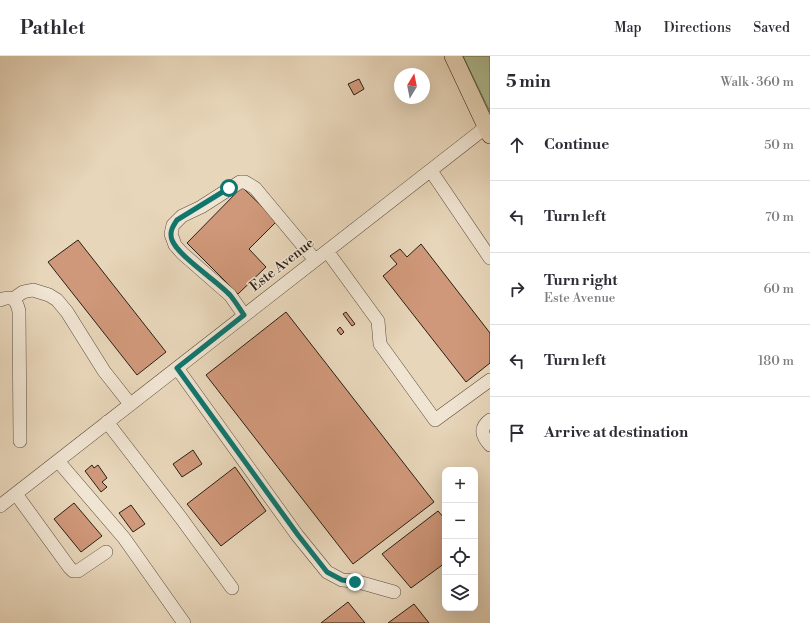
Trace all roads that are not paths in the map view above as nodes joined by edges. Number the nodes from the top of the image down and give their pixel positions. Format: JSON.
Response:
{"nodes":[{"id":1,"x":453,"y":56,"type":"edge"},
{"id":2,"x":489,"y":128,"type":"edge"},
{"id":3,"x":431,"y":171,"type":"junction"},
{"id":4,"x":327,"y":251,"type":"junction"},
{"id":5,"x":490,"y":258,"type":"edge"},
{"id":6,"x":315,"y":260,"type":"junction"},
{"id":7,"x":6,"y":299,"type":"edge"},
{"id":8,"x":244,"y":315,"type":"junction"},
{"id":9,"x":177,"y":368,"type":"junction"},
{"id":10,"x":490,"y":380,"type":"edge"},
{"id":11,"x":130,"y":404,"type":"junction"},
{"id":12,"x":490,"y":420,"type":"edge"},
{"id":13,"x":107,"y":422,"type":"junction"},
{"id":14,"x":20,"y":442,"type":"dead end"},
{"id":15,"x":490,"y":445,"type":"edge"},
{"id":16,"x":58,"y":461,"type":"junction"},
{"id":17,"x":16,"y":494,"type":"junction"},
{"id":18,"x":0,"y":506,"type":"edge"},
{"id":19,"x":106,"y":552,"type":"dead end"},
{"id":20,"x":232,"y":588,"type":"dead end"},
{"id":21,"x":394,"y":592,"type":"dead end"},
{"id":22,"x":184,"y":623,"type":"edge"}],
"edges":[{"from":1,"to":2,"type":"main road"},
{"from":2,"to":3,"type":"street","name":"Este Avenue"},
{"from":3,"to":4,"type":"street","name":"Este Avenue"},
{"from":3,"to":5,"type":"street"},
{"from":4,"to":6,"type":"street","name":"Este Avenue"},
{"from":4,"to":10,"type":"street"},
{"from":6,"to":8,"type":"street","name":"Este Avenue"},
{"from":6,"to":8,"type":"street"},
{"from":7,"to":11,"type":"street"},
{"from":7,"to":14,"type":"street"},
{"from":8,"to":9,"type":"street","name":"Este Avenue"},
{"from":9,"to":11,"type":"street","name":"Este Avenue"},
{"from":9,"to":21,"type":"street"},
{"from":11,"to":13,"type":"street","name":"Este Avenue"},
{"from":12,"to":15,"type":"street"},
{"from":13,"to":16,"type":"street","name":"Este Avenue"},
{"from":13,"to":20,"type":"street"},
{"from":16,"to":17,"type":"street","name":"Este Avenue"},
{"from":16,"to":22,"type":"street"},
{"from":17,"to":18,"type":"street","name":"Este Avenue"},
{"from":17,"to":19,"type":"street"}]}
